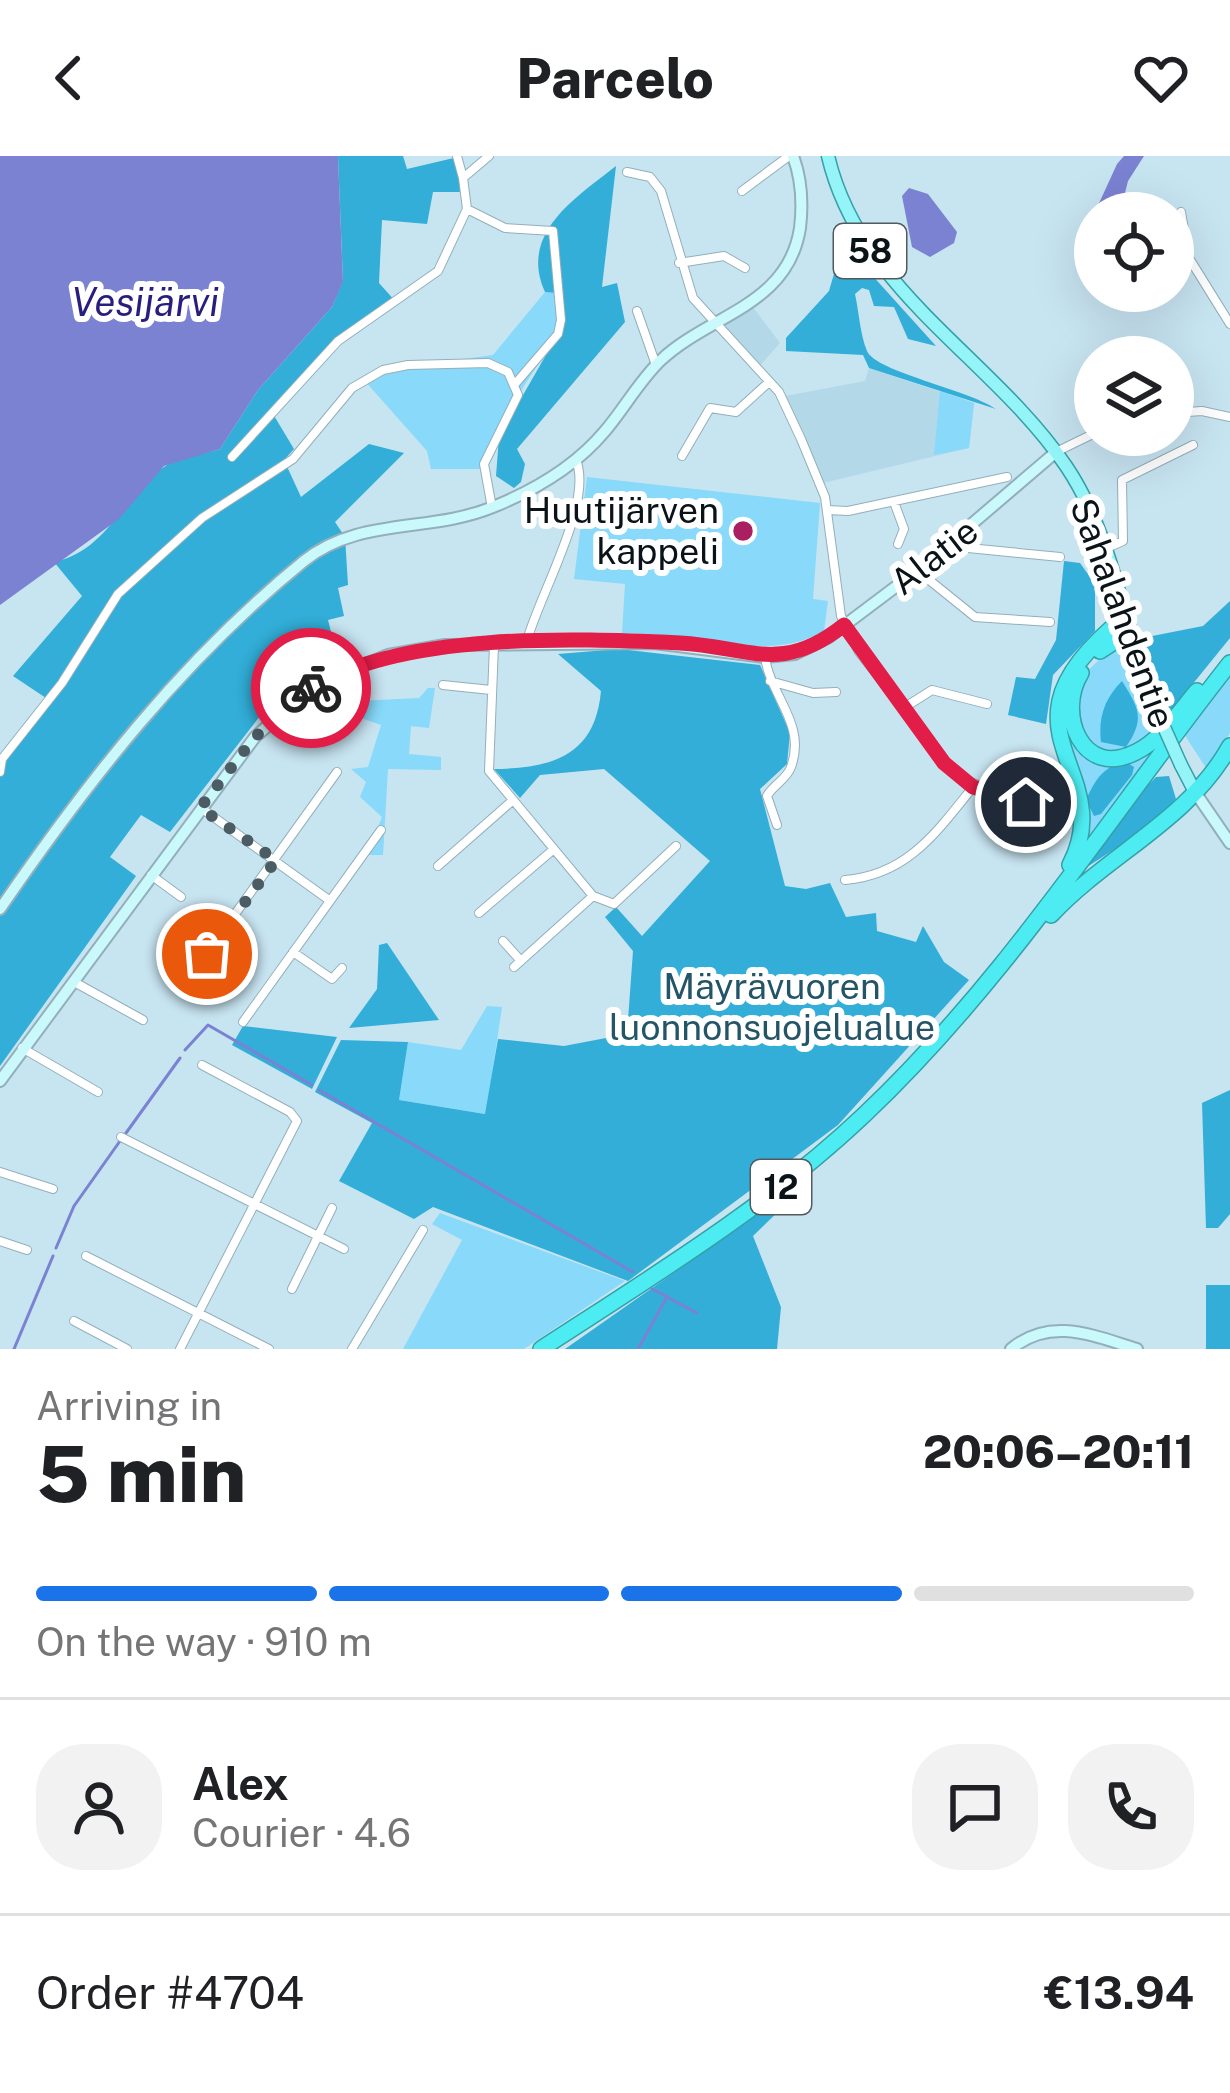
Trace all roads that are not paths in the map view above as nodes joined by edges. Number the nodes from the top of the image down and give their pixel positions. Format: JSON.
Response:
{"nodes":[{"id":1,"x":457,"y":156,"type":"edge"},
{"id":2,"x":489,"y":156,"type":"edge"},
{"id":3,"x":791,"y":156,"type":"edge"},
{"id":4,"x":828,"y":156,"type":"edge"},
{"id":5,"x":628,"y":172,"type":"dead end"},
{"id":6,"x":463,"y":178,"type":"junction"},
{"id":7,"x":742,"y":191,"type":"dead end"},
{"id":8,"x":467,"y":209,"type":"junction"},
{"id":9,"x":679,"y":263,"type":"junction"},
{"id":10,"x":1194,"y":266,"type":"edge"},
{"id":11,"x":745,"y":268,"type":"dead end"},
{"id":12,"x":637,"y":311,"type":"dead end"},
{"id":13,"x":1230,"y":324,"type":"edge"},
{"id":14,"x":716,"y":325,"type":"junction"},
{"id":15,"x":656,"y":365,"type":"junction"},
{"id":16,"x":769,"y":382,"type":"junction"},
{"id":17,"x":515,"y":385,"type":"junction"},
{"id":18,"x":1194,"y":412,"type":"edge"},
{"id":19,"x":1230,"y":418,"type":"edge"},
{"id":20,"x":1074,"y":443,"type":"edge"},
{"id":21,"x":1056,"y":452,"type":"junction"},
{"id":22,"x":682,"y":456,"type":"dead end"},
{"id":23,"x":1172,"y":456,"type":"edge"},
{"id":24,"x":232,"y":458,"type":"dead end"},
{"id":25,"x":576,"y":460,"type":"junction"},
{"id":26,"x":1007,"y":477,"type":"dead end"},
{"id":27,"x":893,"y":501,"type":"junction"},
{"id":28,"x":492,"y":508,"type":"junction"},
{"id":29,"x":827,"y":510,"type":"junction"},
{"id":30,"x":898,"y":544,"type":"dead end"},
{"id":31,"x":948,"y":546,"type":"junction"},
{"id":32,"x":1105,"y":549,"type":"junction"},
{"id":33,"x":1060,"y":557,"type":"dead end"},
{"id":34,"x":918,"y":571,"type":"junction"},
{"id":35,"x":1050,"y":622,"type":"dead end"},
{"id":36,"x":1127,"y":624,"type":"junction"},
{"id":37,"x":844,"y":625,"type":"junction"},
{"id":38,"x":526,"y":644,"type":"junction"},
{"id":39,"x":494,"y":645,"type":"junction"},
{"id":40,"x":1230,"y":652,"type":"edge"},
{"id":41,"x":765,"y":657,"type":"junction"},
{"id":42,"x":1230,"y":663,"type":"edge"},
{"id":43,"x":770,"y":681,"type":"junction"},
{"id":44,"x":443,"y":685,"type":"dead end"},
{"id":45,"x":491,"y":690,"type":"junction"},
{"id":46,"x":836,"y":692,"type":"dead end"},
{"id":47,"x":987,"y":704,"type":"dead end"},
{"id":48,"x":902,"y":709,"type":"junction"},
{"id":49,"x":1230,"y":746,"type":"edge"},
{"id":50,"x":0,"y":772,"type":"edge"},
{"id":51,"x":337,"y":772,"type":"dead end"},
{"id":52,"x":973,"y":787,"type":"junction"},
{"id":53,"x":1196,"y":793,"type":"junction"},
{"id":54,"x":512,"y":801,"type":"junction"},
{"id":55,"x":1026,"y":802,"type":"dead end"},
{"id":56,"x":200,"y":808,"type":"junction"},
{"id":57,"x":777,"y":825,"type":"dead end"},
{"id":58,"x":381,"y":830,"type":"dead end"},
{"id":59,"x":1230,"y":843,"type":"edge"},
{"id":60,"x":676,"y":846,"type":"dead end"},
{"id":61,"x":554,"y":849,"type":"junction"},
{"id":62,"x":276,"y":860,"type":"junction"},
{"id":63,"x":437,"y":866,"type":"dead end"},
{"id":64,"x":150,"y":874,"type":"junction"},
{"id":65,"x":845,"y":880,"type":"dead end"},
{"id":66,"x":593,"y":896,"type":"junction"},
{"id":67,"x":181,"y":897,"type":"dead end"},
{"id":68,"x":329,"y":900,"type":"junction"},
{"id":69,"x":0,"y":909,"type":"edge"},
{"id":70,"x":478,"y":913,"type":"dead end"},
{"id":71,"x":502,"y":941,"type":"dead end"},
{"id":72,"x":1015,"y":946,"type":"junction"},
{"id":73,"x":293,"y":952,"type":"junction"},
{"id":74,"x":342,"y":968,"type":"dead end"},
{"id":75,"x":76,"y":982,"type":"junction"},
{"id":76,"x":187,"y":982,"type":"dead end"},
{"id":77,"x":986,"y":983,"type":"junction"},
{"id":78,"x":143,"y":1020,"type":"dead end"},
{"id":79,"x":243,"y":1022,"type":"dead end"},
{"id":80,"x":22,"y":1048,"type":"junction"},
{"id":81,"x":202,"y":1065,"type":"dead end"},
{"id":82,"x":0,"y":1081,"type":"edge"},
{"id":83,"x":98,"y":1092,"type":"dead end"},
{"id":84,"x":122,"y":1137,"type":"dead end"},
{"id":85,"x":0,"y":1172,"type":"edge"},
{"id":86,"x":53,"y":1189,"type":"dead end"},
{"id":87,"x":253,"y":1205,"type":"junction"},
{"id":88,"x":332,"y":1208,"type":"dead end"},
{"id":89,"x":423,"y":1230,"type":"dead end"},
{"id":90,"x":318,"y":1237,"type":"junction"},
{"id":91,"x":0,"y":1241,"type":"edge"},
{"id":92,"x":344,"y":1249,"type":"dead end"},
{"id":93,"x":28,"y":1250,"type":"dead end"},
{"id":94,"x":86,"y":1256,"type":"dead end"},
{"id":95,"x":292,"y":1289,"type":"dead end"},
{"id":96,"x":199,"y":1312,"type":"junction"},
{"id":97,"x":74,"y":1321,"type":"dead end"},
{"id":98,"x":128,"y":1349,"type":"edge"},
{"id":99,"x":180,"y":1349,"type":"edge"},
{"id":100,"x":269,"y":1349,"type":"edge"},
{"id":101,"x":352,"y":1349,"type":"edge"},
{"id":102,"x":541,"y":1349,"type":"edge"},
{"id":103,"x":1012,"y":1349,"type":"edge"},
{"id":104,"x":1137,"y":1349,"type":"edge"}],
"edges":[{"from":1,"to":6,"type":"street"},
{"from":2,"to":6,"type":"street"},
{"from":3,"to":7,"type":"street"},
{"from":3,"to":14,"type":"street"},
{"from":4,"to":21,"type":"main road","name":"Sahalahdentie","number":"58"},
{"from":5,"to":9,"type":"street"},
{"from":6,"to":8,"type":"street"},
{"from":8,"to":17,"type":"street"},
{"from":8,"to":24,"type":"street"},
{"from":9,"to":11,"type":"street"},
{"from":9,"to":14,"type":"street"},
{"from":10,"to":13,"type":"street"},
{"from":12,"to":15,"type":"street"},
{"from":14,"to":15,"type":"street"},
{"from":14,"to":16,"type":"street"},
{"from":15,"to":25,"type":"street"},
{"from":16,"to":22,"type":"street"},
{"from":16,"to":29,"type":"street"},
{"from":17,"to":28,"type":"street"},
{"from":17,"to":50,"type":"street"},
{"from":18,"to":19,"type":"street"},
{"from":20,"to":21,"type":"street"},
{"from":21,"to":31,"type":"street","name":"Alatie"},
{"from":21,"to":32,"type":"main road","name":"Sahalahdentie","number":"58"},
{"from":23,"to":32,"type":"street"},
{"from":25,"to":28,"type":"street"},
{"from":25,"to":38,"type":"street"},
{"from":26,"to":27,"type":"street"},
{"from":27,"to":29,"type":"street"},
{"from":27,"to":30,"type":"street"},
{"from":28,"to":69,"type":"street"},
{"from":29,"to":37,"type":"street"},
{"from":31,"to":33,"type":"street"},
{"from":31,"to":34,"type":"street","name":"Alatie"},
{"from":32,"to":36,"type":"main road","name":"Sahalahdentie","number":"58"},
{"from":34,"to":35,"type":"street"},
{"from":34,"to":37,"type":"street","name":"Alatie"},
{"from":36,"to":40,"type":"highway"},
{"from":36,"to":53,"type":"main road","name":"Sahalahdentie","number":"58","bridge":true},
{"from":36,"to":72,"type":"highway"},
{"from":37,"to":41,"type":"street","name":"Alatie"},
{"from":37,"to":48,"type":"street"},
{"from":38,"to":39,"type":"street","name":"Alatie"},
{"from":38,"to":41,"type":"street","name":"Alatie"},
{"from":39,"to":45,"type":"street"},
{"from":39,"to":56,"type":"street","name":"Alatie"},
{"from":41,"to":43,"type":"street"},
{"from":42,"to":72,"type":"highway","number":"12"},
{"from":43,"to":46,"type":"street"},
{"from":43,"to":57,"type":"street"},
{"from":44,"to":45,"type":"street"},
{"from":45,"to":54,"type":"street"},
{"from":47,"to":48,"type":"street"},
{"from":48,"to":52,"type":"street"},
{"from":49,"to":53,"type":"highway"},
{"from":51,"to":62,"type":"street"},
{"from":52,"to":55,"type":"street"},
{"from":52,"to":65,"type":"street"},
{"from":53,"to":59,"type":"street"},
{"from":53,"to":77,"type":"highway"},
{"from":54,"to":61,"type":"street"},
{"from":54,"to":63,"type":"street"},
{"from":56,"to":62,"type":"street"},
{"from":56,"to":64,"type":"street","name":"Alatie"},
{"from":58,"to":68,"type":"street"},
{"from":60,"to":66,"type":"street"},
{"from":61,"to":66,"type":"street"},
{"from":61,"to":70,"type":"street"},
{"from":62,"to":68,"type":"street"},
{"from":62,"to":76,"type":"street"},
{"from":64,"to":67,"type":"street"},
{"from":64,"to":75,"type":"street","name":"Alatie"},
{"from":66,"to":71,"type":"street"},
{"from":68,"to":73,"type":"street"},
{"from":72,"to":77,"type":"highway","number":"12"},
{"from":73,"to":74,"type":"street"},
{"from":73,"to":79,"type":"street"},
{"from":75,"to":78,"type":"street"},
{"from":75,"to":80,"type":"street","name":"Alatie"},
{"from":77,"to":102,"type":"highway","number":"12"},
{"from":80,"to":82,"type":"street","name":"Alatie"},
{"from":80,"to":83,"type":"street"},
{"from":81,"to":87,"type":"street"},
{"from":84,"to":87,"type":"street"},
{"from":85,"to":86,"type":"street"},
{"from":87,"to":90,"type":"street"},
{"from":87,"to":96,"type":"street"},
{"from":88,"to":90,"type":"street"},
{"from":89,"to":101,"type":"street"},
{"from":90,"to":92,"type":"street"},
{"from":90,"to":95,"type":"street"},
{"from":91,"to":93,"type":"street"},
{"from":94,"to":96,"type":"street"},
{"from":96,"to":99,"type":"street"},
{"from":96,"to":100,"type":"street"},
{"from":97,"to":98,"type":"street"},
{"from":103,"to":104,"type":"street"}]}
